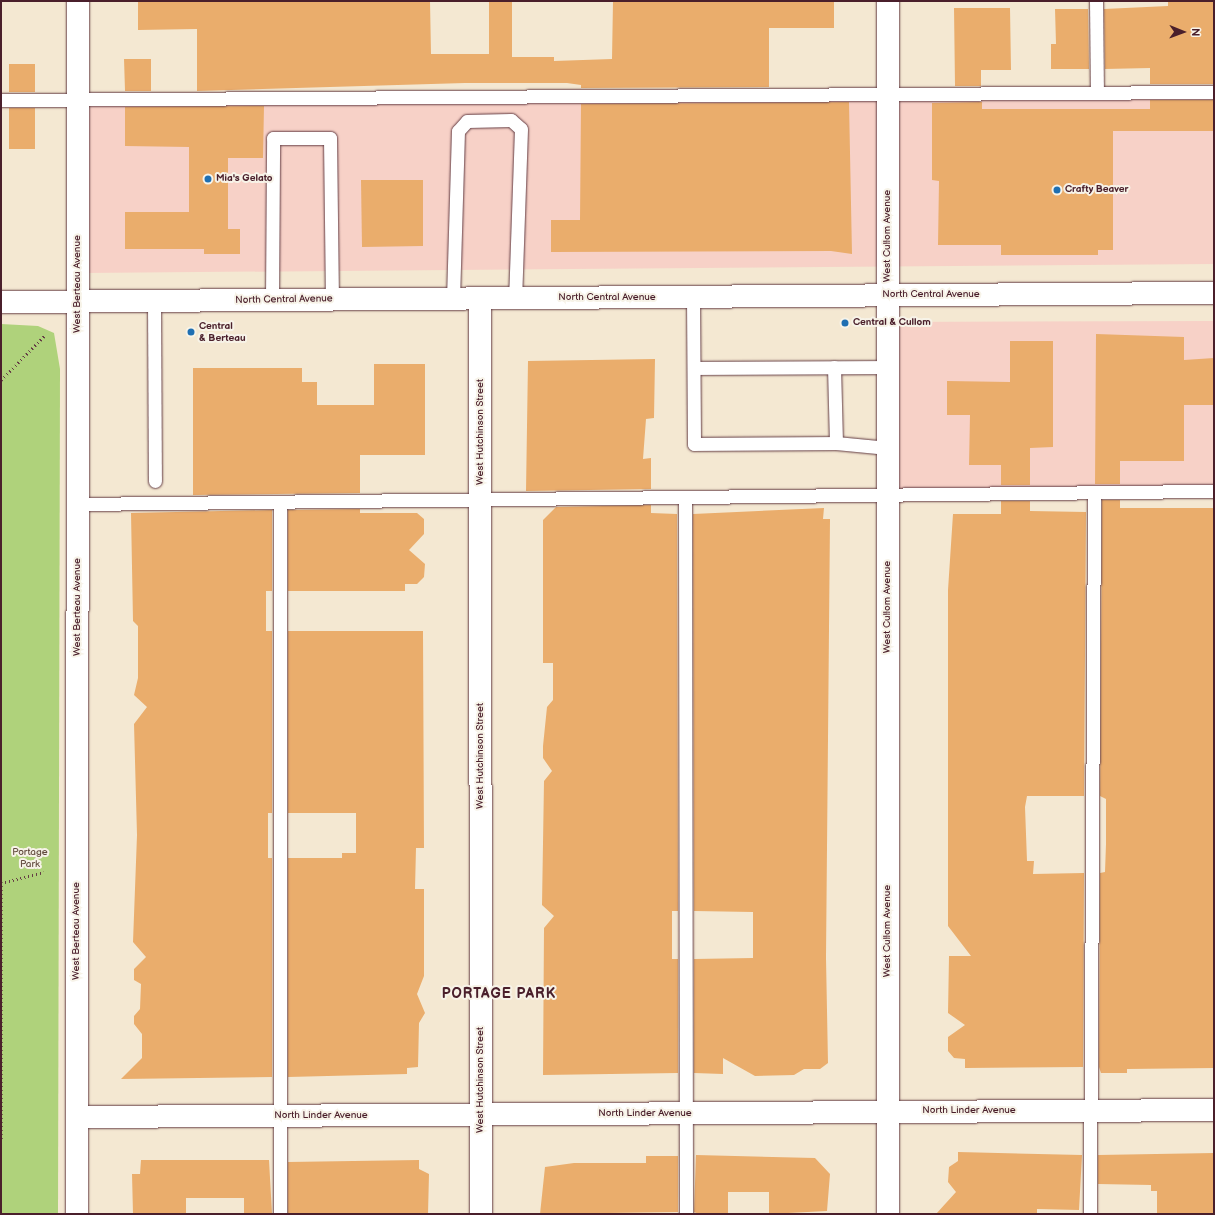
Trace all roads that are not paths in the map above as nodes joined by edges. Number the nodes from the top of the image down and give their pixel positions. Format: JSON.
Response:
{"nodes":[{"id":1,"x":78,"y":1,"type":"edge"},
{"id":2,"x":888,"y":1,"type":"edge"},
{"id":3,"x":1096,"y":1,"type":"edge"},
{"id":4,"x":1214,"y":92,"type":"edge"},
{"id":5,"x":1097,"y":93,"type":"junction"},
{"id":6,"x":888,"y":94,"type":"junction"},
{"id":7,"x":1,"y":100,"type":"edge"},
{"id":8,"x":78,"y":100,"type":"junction"},
{"id":9,"x":1214,"y":293,"type":"edge"},
{"id":10,"x":888,"y":296,"type":"junction"},
{"id":11,"x":693,"y":297,"type":"junction"},
{"id":12,"x":515,"y":298,"type":"junction"},
{"id":13,"x":453,"y":299,"type":"junction"},
{"id":14,"x":480,"y":299,"type":"junction"},
{"id":15,"x":272,"y":300,"type":"junction"},
{"id":16,"x":332,"y":300,"type":"junction"},
{"id":17,"x":154,"y":301,"type":"junction"},
{"id":18,"x":1,"y":302,"type":"edge"},
{"id":19,"x":78,"y":302,"type":"junction"},
{"id":20,"x":834,"y":367,"type":"junction"},
{"id":21,"x":888,"y":367,"type":"junction"},
{"id":22,"x":694,"y":368,"type":"junction"},
{"id":23,"x":836,"y":443,"type":"junction"},
{"id":24,"x":888,"y":448,"type":"junction"},
{"id":25,"x":155,"y":481,"type":"dead end"},
{"id":26,"x":1214,"y":491,"type":"edge"},
{"id":27,"x":1094,"y":492,"type":"junction"},
{"id":28,"x":888,"y":495,"type":"junction"},
{"id":29,"x":685,"y":497,"type":"junction"},
{"id":30,"x":481,"y":499,"type":"junction"},
{"id":31,"x":280,"y":502,"type":"junction"},
{"id":32,"x":78,"y":504,"type":"junction"},
{"id":33,"x":1090,"y":1110,"type":"junction"},
{"id":34,"x":1214,"y":1110,"type":"edge"},
{"id":35,"x":888,"y":1112,"type":"junction"},
{"id":36,"x":686,"y":1113,"type":"junction"},
{"id":37,"x":481,"y":1115,"type":"junction"},
{"id":38,"x":280,"y":1116,"type":"junction"},
{"id":39,"x":77,"y":1118,"type":"junction"},
{"id":40,"x":77,"y":1214,"type":"edge"},
{"id":41,"x":280,"y":1214,"type":"edge"},
{"id":42,"x":481,"y":1214,"type":"edge"},
{"id":43,"x":686,"y":1214,"type":"edge"},
{"id":44,"x":888,"y":1214,"type":"edge"},
{"id":45,"x":1090,"y":1214,"type":"edge"}],
"edges":[{"from":1,"to":8,"type":"street","name":"West Berteau Avenue"},
{"from":2,"to":6,"type":"street","name":"West Cullom Avenue"},
{"from":3,"to":5,"type":"lane"},
{"from":4,"to":5,"type":"lane"},
{"from":5,"to":6,"type":"lane"},
{"from":6,"to":8,"type":"lane"},
{"from":6,"to":10,"type":"street","name":"West Cullom Avenue"},
{"from":7,"to":8,"type":"lane"},
{"from":8,"to":19,"type":"street","name":"West Berteau Avenue"},
{"from":9,"to":10,"type":"street","name":"North Central Avenue"},
{"from":10,"to":11,"type":"street","name":"North Central Avenue"},
{"from":10,"to":21,"type":"street","name":"West Cullom Avenue"},
{"from":11,"to":12,"type":"street","name":"North Central Avenue"},
{"from":11,"to":22,"type":"lane"},
{"from":12,"to":13,"type":"lane"},
{"from":12,"to":14,"type":"street","name":"North Central Avenue"},
{"from":13,"to":14,"type":"street","name":"North Central Avenue"},
{"from":13,"to":16,"type":"street","name":"North Central Avenue"},
{"from":14,"to":30,"type":"street","name":"West Hutchinson Street"},
{"from":15,"to":16,"type":"street","name":"North Central Avenue"},
{"from":15,"to":16,"type":"lane"},
{"from":15,"to":17,"type":"street","name":"North Central Avenue"},
{"from":17,"to":19,"type":"street","name":"North Central Avenue"},
{"from":17,"to":25,"type":"lane"},
{"from":18,"to":19,"type":"street","name":"North Central Avenue"},
{"from":19,"to":32,"type":"street","name":"West Berteau Avenue"},
{"from":20,"to":21,"type":"lane"},
{"from":20,"to":22,"type":"lane"},
{"from":20,"to":23,"type":"lane"},
{"from":21,"to":24,"type":"street","name":"West Cullom Avenue"},
{"from":22,"to":23,"type":"lane"},
{"from":23,"to":24,"type":"lane"},
{"from":24,"to":28,"type":"street","name":"West Cullom Avenue"},
{"from":26,"to":27,"type":"lane"},
{"from":27,"to":28,"type":"lane"},
{"from":27,"to":33,"type":"lane"},
{"from":28,"to":29,"type":"lane"},
{"from":28,"to":35,"type":"street","name":"West Cullom Avenue"},
{"from":29,"to":30,"type":"lane"},
{"from":29,"to":36,"type":"lane"},
{"from":30,"to":31,"type":"lane"},
{"from":30,"to":37,"type":"street","name":"West Hutchinson Street"},
{"from":31,"to":32,"type":"lane"},
{"from":31,"to":38,"type":"lane"},
{"from":32,"to":39,"type":"street","name":"West Berteau Avenue"},
{"from":33,"to":34,"type":"street","name":"North Linder Avenue"},
{"from":33,"to":35,"type":"street","name":"North Linder Avenue"},
{"from":33,"to":45,"type":"lane"},
{"from":35,"to":36,"type":"street","name":"North Linder Avenue"},
{"from":35,"to":44,"type":"street","name":"West Cullom Avenue"},
{"from":36,"to":37,"type":"street","name":"North Linder Avenue"},
{"from":36,"to":43,"type":"lane"},
{"from":37,"to":38,"type":"street","name":"North Linder Avenue"},
{"from":37,"to":42,"type":"street","name":"West Hutchinson Street"},
{"from":38,"to":39,"type":"street","name":"North Linder Avenue"},
{"from":38,"to":41,"type":"lane"},
{"from":39,"to":40,"type":"street","name":"West Berteau Avenue"}]}
